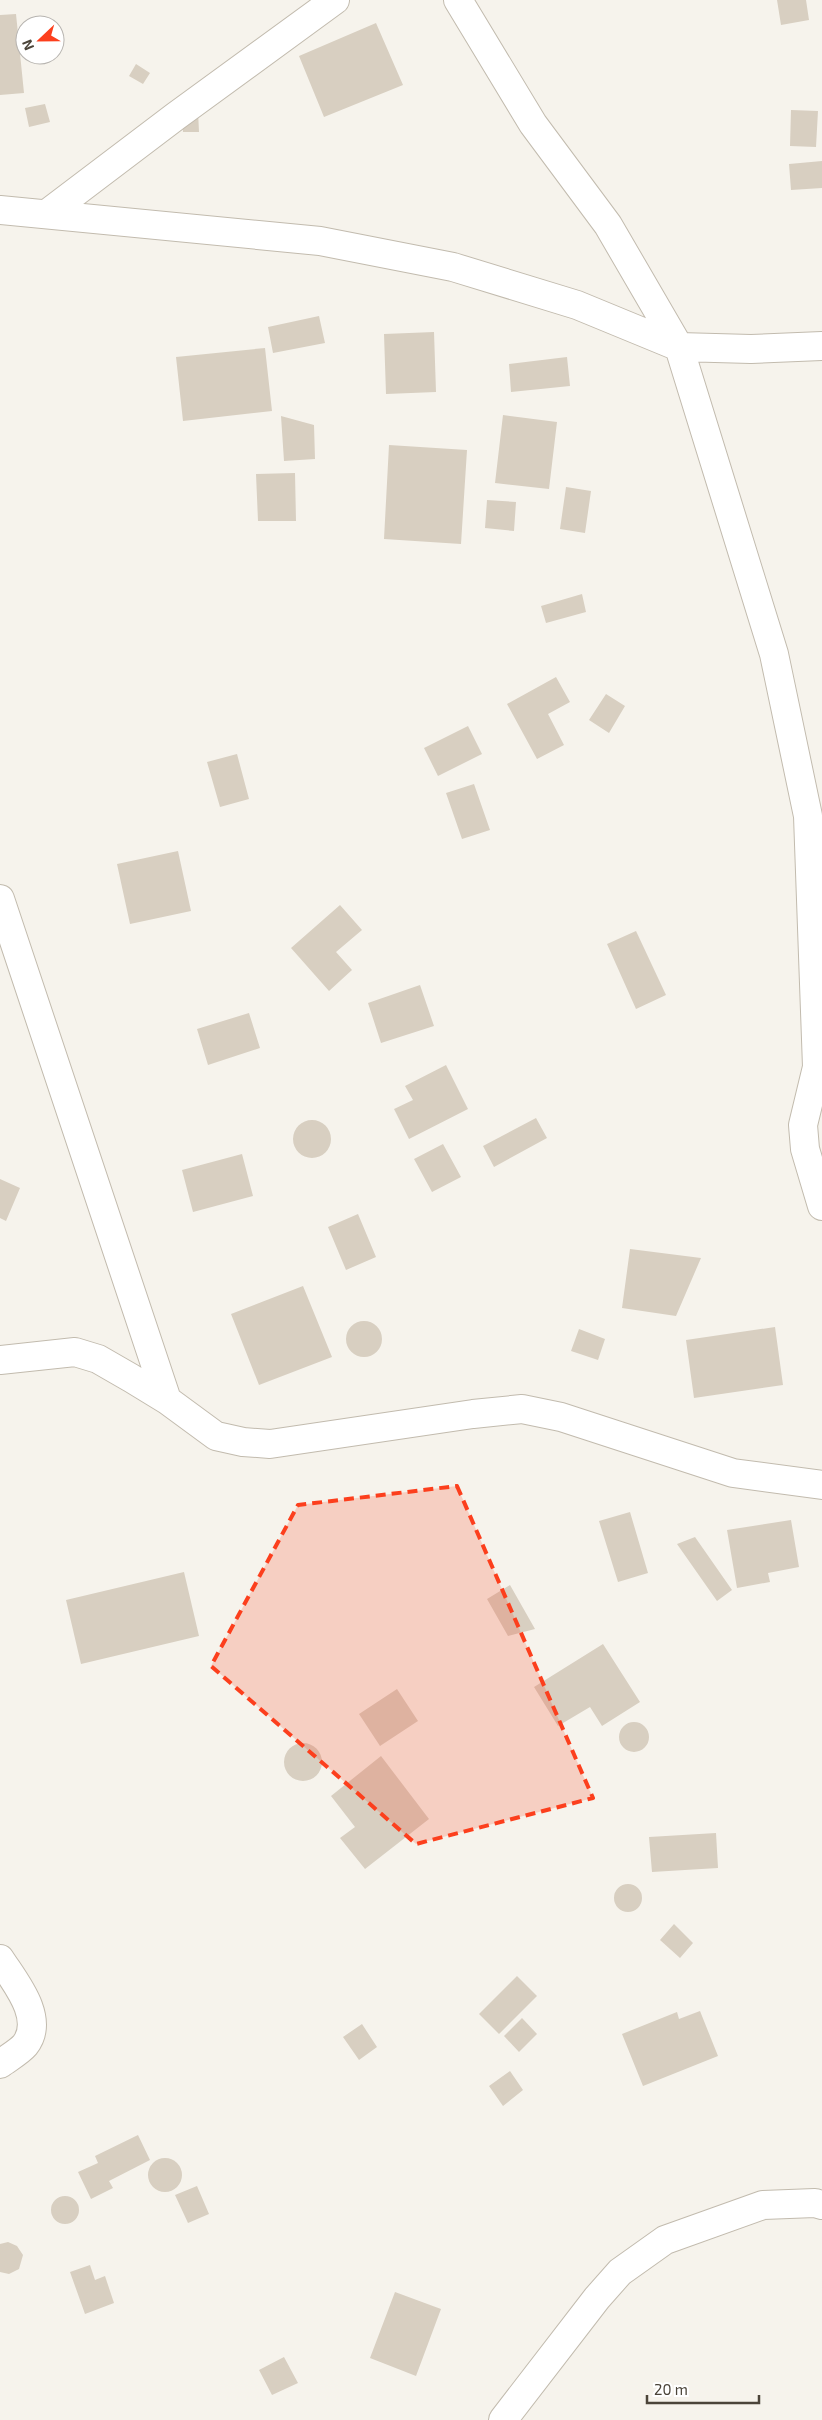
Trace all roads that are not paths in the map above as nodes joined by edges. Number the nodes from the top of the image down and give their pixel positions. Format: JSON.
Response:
{"nodes":[{"id":1,"x":335,"y":0,"type":"edge"},
{"id":2,"x":458,"y":0,"type":"edge"},
{"id":3,"x":0,"y":210,"type":"edge"},
{"id":4,"x":48,"y":213,"type":"junction"},
{"id":5,"x":822,"y":346,"type":"edge"},
{"id":6,"x":679,"y":347,"type":"junction"},
{"id":7,"x":0,"y":899,"type":"edge"},
{"id":8,"x":822,"y":1206,"type":"edge"},
{"id":9,"x":0,"y":1360,"type":"edge"},
{"id":10,"x":167,"y":1400,"type":"junction"},
{"id":11,"x":822,"y":1485,"type":"edge"},
{"id":12,"x":0,"y":1959,"type":"edge"},
{"id":13,"x":0,"y":2064,"type":"edge"},
{"id":14,"x":822,"y":2205,"type":"edge"},
{"id":15,"x":503,"y":2420,"type":"edge"}],
"edges":[{"from":1,"to":4,"type":"street"},
{"from":2,"to":6,"type":"street"},
{"from":3,"to":4,"type":"street"},
{"from":4,"to":6,"type":"street"},
{"from":5,"to":6,"type":"street"},
{"from":6,"to":8,"type":"street"},
{"from":7,"to":10,"type":"street"},
{"from":9,"to":10,"type":"street"},
{"from":10,"to":11,"type":"street"},
{"from":12,"to":13,"type":"street"},
{"from":14,"to":15,"type":"street"}]}
